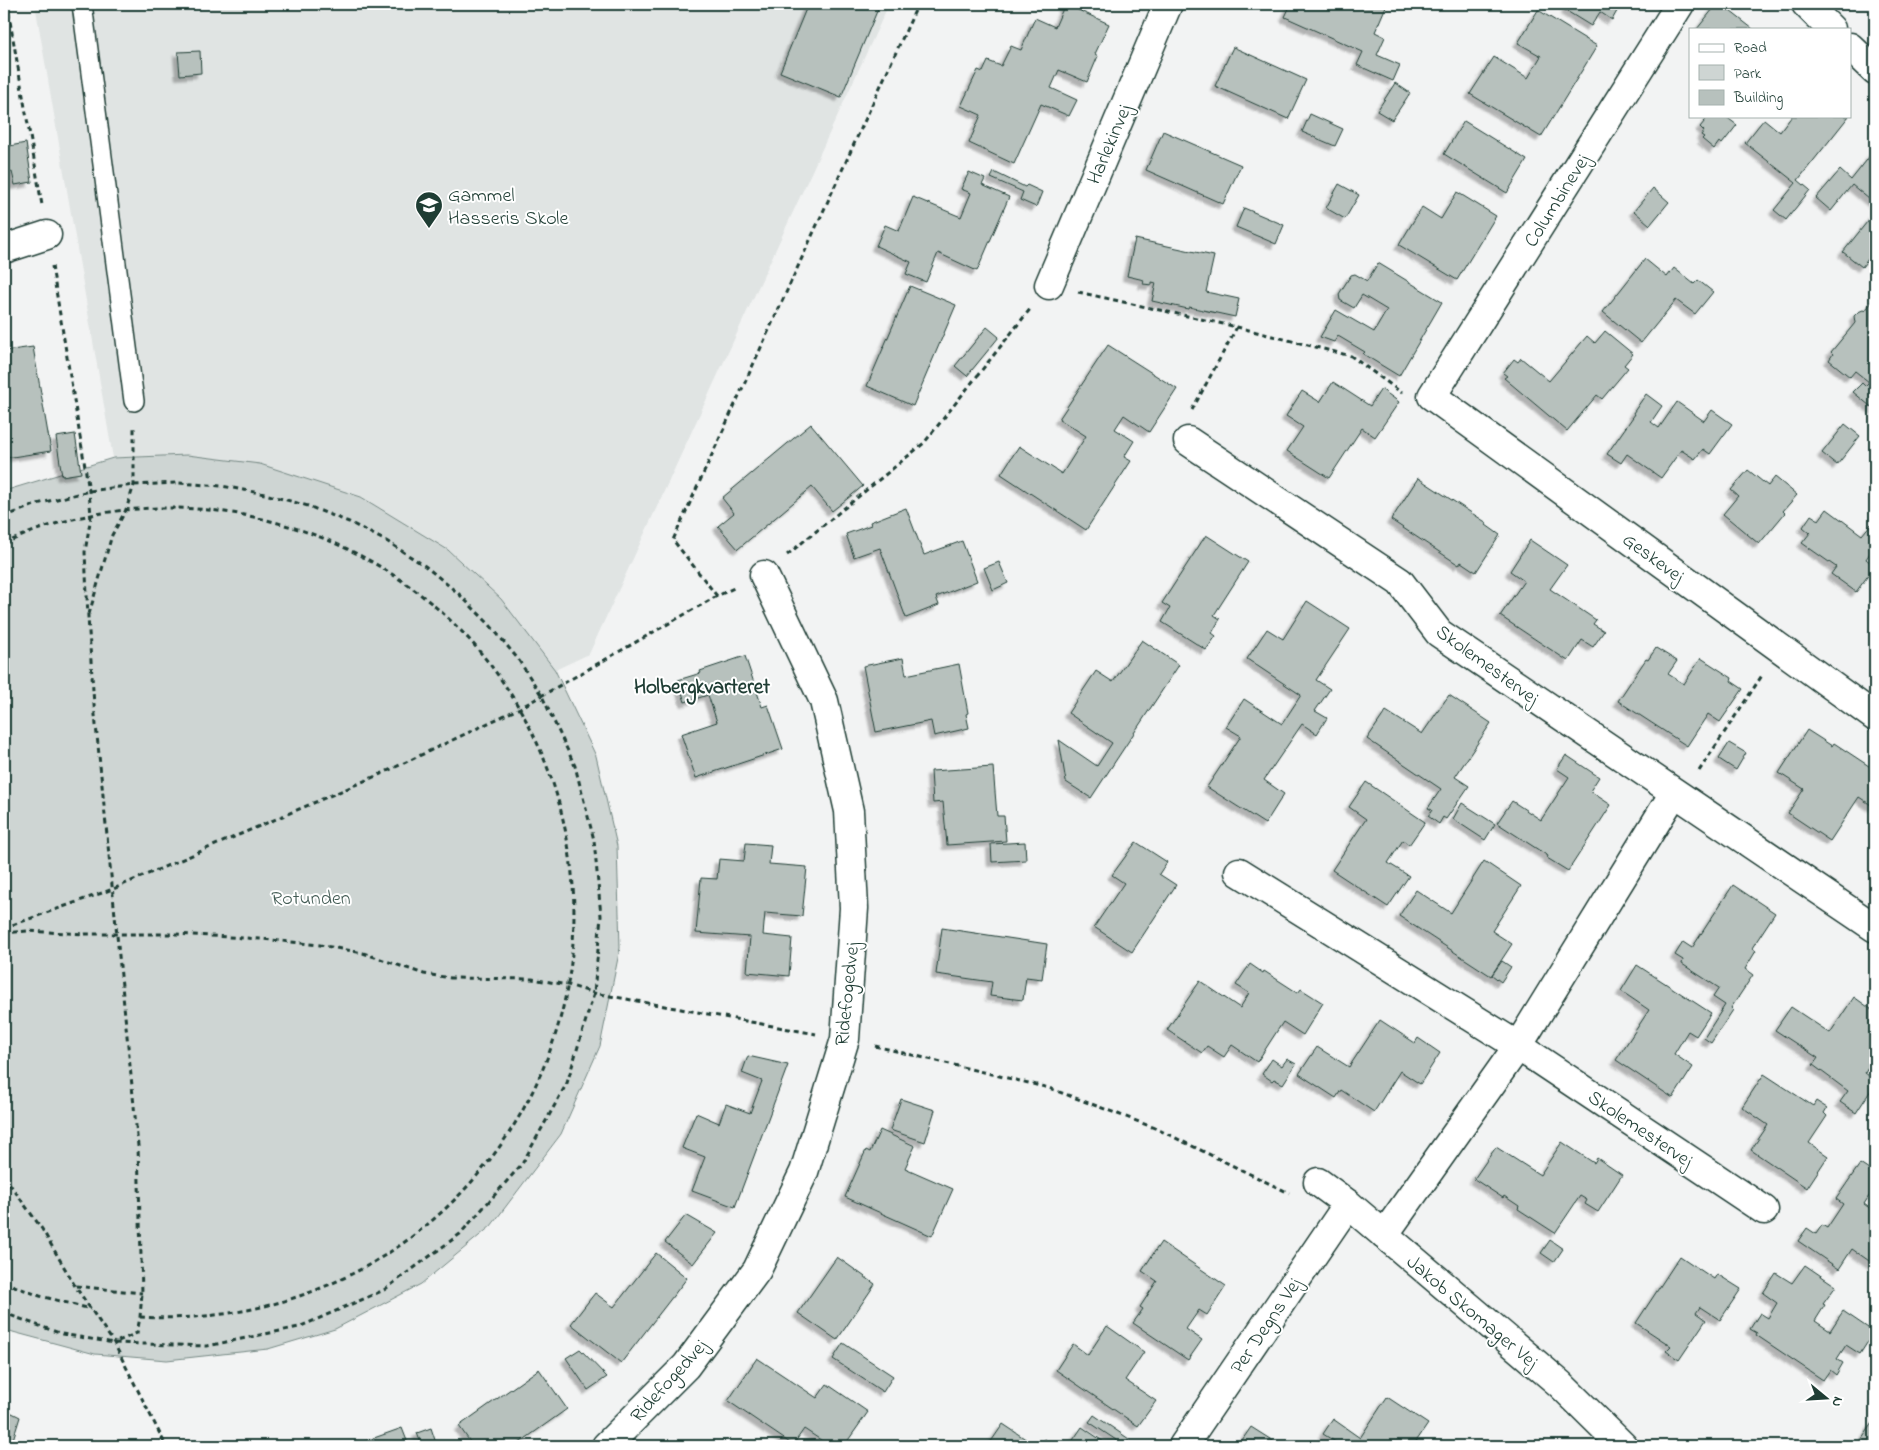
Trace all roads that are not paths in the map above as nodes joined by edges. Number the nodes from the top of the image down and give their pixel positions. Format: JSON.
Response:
{"nodes":[{"id":1,"x":82,"y":4,"type":"edge"},
{"id":2,"x":1168,"y":4,"type":"edge"},
{"id":3,"x":1680,"y":4,"type":"edge"},
{"id":4,"x":1806,"y":4,"type":"edge"},
{"id":5,"x":1830,"y":28,"type":"edge"},
{"id":6,"x":1852,"y":49,"type":"edge"},
{"id":7,"x":1875,"y":71,"type":"edge"},
{"id":8,"x":47,"y":235,"type":"dead end"},
{"id":9,"x":4,"y":249,"type":"edge"},
{"id":10,"x":1049,"y":285,"type":"road end"},
{"id":11,"x":1432,"y":396,"type":"joint"},
{"id":12,"x":134,"y":401,"type":"road end"},
{"id":13,"x":1188,"y":441,"type":"road end"},
{"id":14,"x":764,"y":575,"type":"road end"},
{"id":15,"x":1875,"y":717,"type":"edge"},
{"id":16,"x":1674,"y":793,"type":"junction"},
{"id":17,"x":1239,"y":872,"type":"dead end"},
{"id":18,"x":1875,"y":928,"type":"edge"},
{"id":19,"x":1518,"y":1046,"type":"junction"},
{"id":20,"x":1318,"y":1182,"type":"road end"},
{"id":21,"x":1348,"y":1204,"type":"junction"},
{"id":22,"x":1764,"y":1210,"type":"dead end"},
{"id":23,"x":1384,"y":1235,"type":"junction"},
{"id":24,"x":606,"y":1446,"type":"edge"},
{"id":25,"x":1183,"y":1446,"type":"edge"},
{"id":26,"x":1623,"y":1446,"type":"edge"}],
"edges":[{"from":1,"to":12,"type":"lane"},
{"from":2,"to":10,"type":"street","name":"Harlekinvej"},
{"from":3,"to":11,"type":"street","name":"Columbinevej"},
{"from":4,"to":5,"type":"street"},
{"from":6,"to":7,"type":"street"},
{"from":8,"to":9,"type":"street"},
{"from":11,"to":15,"type":"street","name":"Geskevej"},
{"from":13,"to":16,"type":"street","name":"Skolemestervej"},
{"from":14,"to":24,"type":"street","name":"Ridefogedvej"},
{"from":16,"to":18,"type":"street","name":"Skolemestervej"},
{"from":16,"to":19,"type":"street"},
{"from":17,"to":19,"type":"street","name":"Skolemestervej"},
{"from":19,"to":22,"type":"street","name":"Skolemestervej"},
{"from":19,"to":23,"type":"street"},
{"from":20,"to":21,"type":"street","name":"Jakob Skomager Vej"},
{"from":21,"to":23,"type":"street","name":"Jakob Skomager Vej"},
{"from":21,"to":25,"type":"street","name":"Per Degns Vej"},
{"from":23,"to":26,"type":"street","name":"Jakob Skomager Vej"}]}
